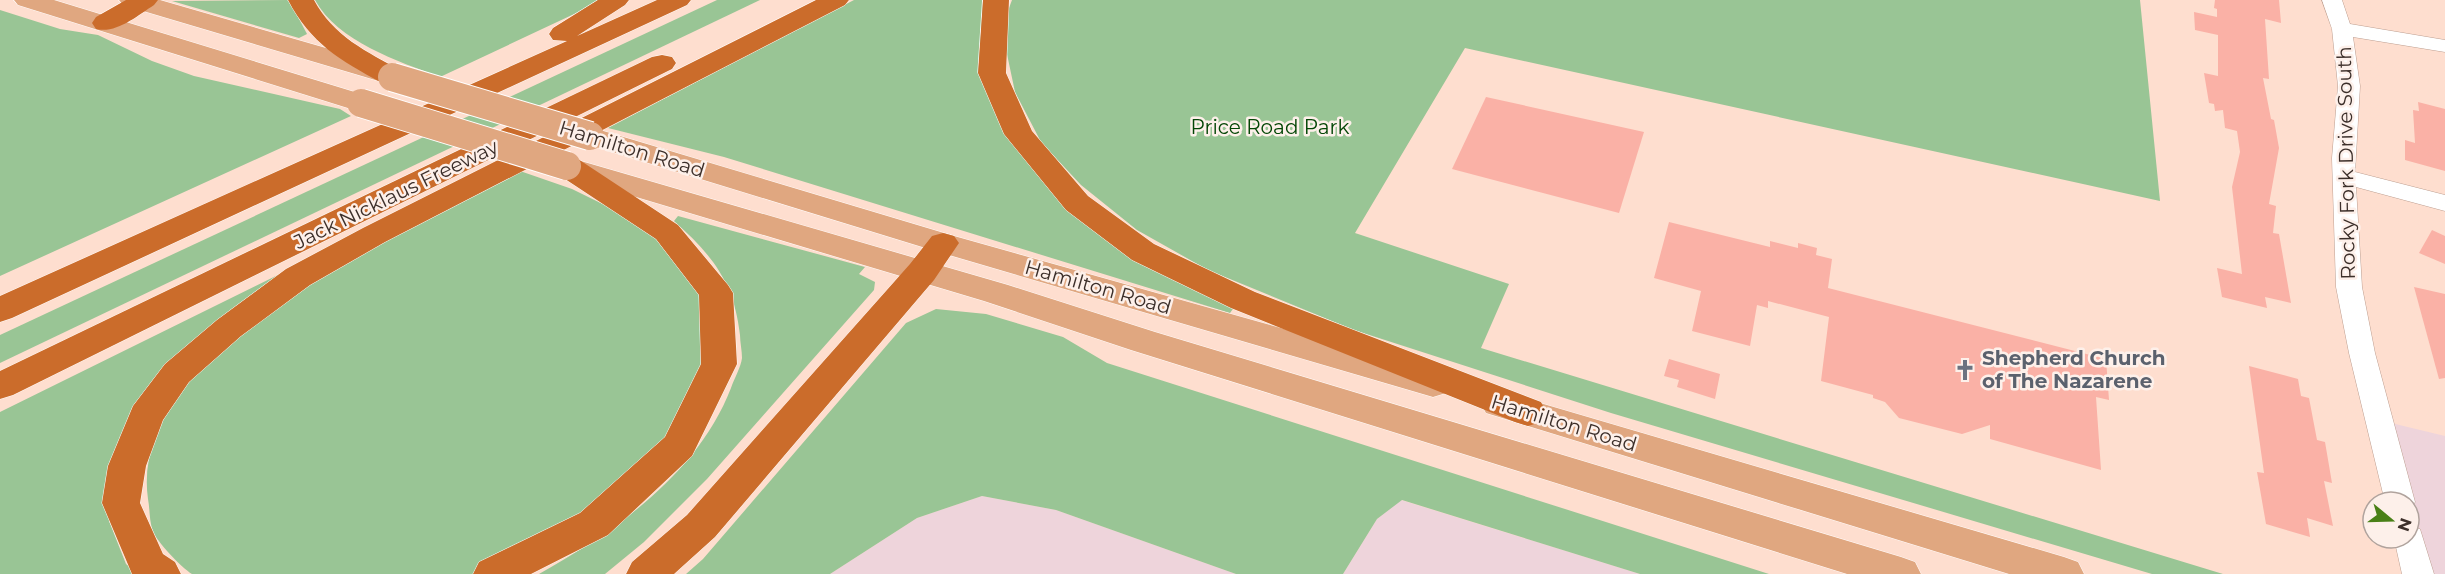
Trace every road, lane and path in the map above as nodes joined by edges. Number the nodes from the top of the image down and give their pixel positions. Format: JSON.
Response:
{"nodes":[{"id":1,"x":27,"y":0,"type":"edge"},
{"id":2,"x":301,"y":0,"type":"edge"},
{"id":3,"x":616,"y":0,"type":"edge"},
{"id":4,"x":678,"y":0,"type":"edge"},
{"id":5,"x":792,"y":0,"type":"edge"},
{"id":6,"x":836,"y":0,"type":"edge"},
{"id":7,"x":996,"y":0,"type":"edge"},
{"id":8,"x":2332,"y":0,"type":"edge"},
{"id":9,"x":139,"y":1,"type":"edge"},
{"id":10,"x":105,"y":23,"type":"junction"},
{"id":11,"x":2342,"y":29,"type":"junction"},
{"id":12,"x":2445,"y":46,"type":"edge"},
{"id":13,"x":392,"y":76,"type":"junction"},
{"id":14,"x":567,"y":166,"type":"junction"},
{"id":15,"x":2343,"y":176,"type":"junction"},
{"id":16,"x":2445,"y":202,"type":"edge"},
{"id":17,"x":943,"y":243,"type":"junction"},
{"id":18,"x":922,"y":272,"type":"junction"},
{"id":19,"x":0,"y":308,"type":"edge"},
{"id":20,"x":0,"y":386,"type":"edge"},
{"id":21,"x":1528,"y":412,"type":"junction"},
{"id":22,"x":2397,"y":490,"type":"edge"},
{"id":23,"x":2412,"y":550,"type":"edge"},
{"id":24,"x":161,"y":574,"type":"edge"},
{"id":25,"x":493,"y":574,"type":"edge"},
{"id":26,"x":646,"y":574,"type":"edge"},
{"id":27,"x":1901,"y":574,"type":"edge"},
{"id":28,"x":2064,"y":574,"type":"edge"},
{"id":29,"x":2418,"y":574,"type":"edge"}],
"edges":[{"from":1,"to":10,"type":"main road","name":"Hamilton Road"},
{"from":2,"to":13,"type":"highway"},
{"from":3,"to":19,"type":"highway"},
{"from":4,"to":19,"type":"highway"},
{"from":5,"to":20,"type":"highway","name":"Jack Nicklaus Freeway"},
{"from":6,"to":24,"type":"highway"},
{"from":7,"to":21,"type":"highway"},
{"from":8,"to":11,"type":"street","name":"Rocky Fork Drive South"},
{"from":9,"to":10,"type":"highway"},
{"from":9,"to":13,"type":"main road","name":"Hamilton Road"},
{"from":10,"to":14,"type":"main road","name":"Hamilton Road","bridge":true},
{"from":11,"to":12,"type":"street"},
{"from":11,"to":15,"type":"street","name":"Rocky Fork Drive South"},
{"from":13,"to":17,"type":"main road","name":"Hamilton Road","bridge":true},
{"from":14,"to":18,"type":"main road","name":"Hamilton Road"},
{"from":14,"to":25,"type":"highway"},
{"from":15,"to":16,"type":"street"},
{"from":15,"to":22,"type":"street","name":"Rocky Fork Drive South"},
{"from":17,"to":18,"type":"highway"},
{"from":17,"to":21,"type":"main road","name":"Hamilton Road"},
{"from":18,"to":26,"type":"highway"},
{"from":18,"to":27,"type":"main road","name":"Hamilton Road"},
{"from":21,"to":28,"type":"main road","name":"Hamilton Road"},
{"from":23,"to":29,"type":"street"}]}
